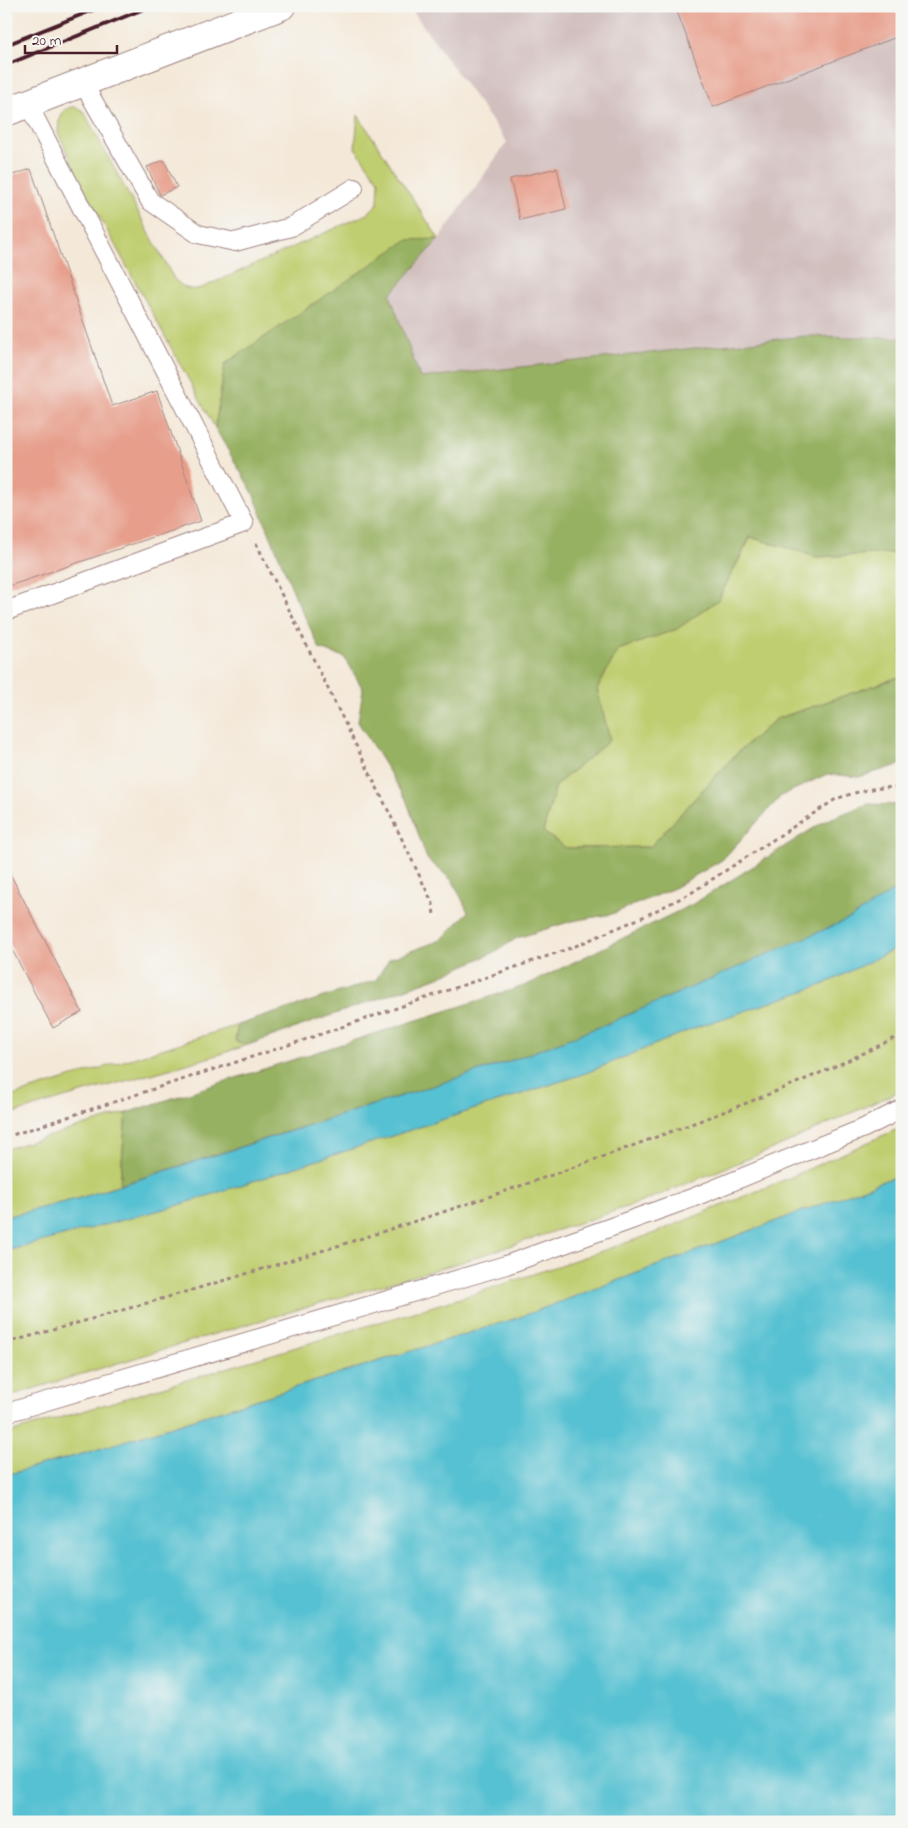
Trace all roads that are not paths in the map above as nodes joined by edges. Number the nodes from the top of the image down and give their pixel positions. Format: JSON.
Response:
{"nodes":[{"id":1,"x":281,"y":6,"type":"edge"},
{"id":2,"x":83,"y":83,"type":"junction"},
{"id":3,"x":17,"y":108,"type":"edge"},
{"id":4,"x":354,"y":188,"type":"dead end"},
{"id":5,"x":6,"y":611,"type":"edge"},
{"id":6,"x":902,"y":1109,"type":"edge"},
{"id":7,"x":6,"y":1413,"type":"edge"}],
"edges":[{"from":1,"to":2,"type":"street"},
{"from":2,"to":3,"type":"street"},
{"from":2,"to":4,"type":"lane"},
{"from":3,"to":5,"type":"lane"},
{"from":6,"to":7,"type":"lane"}]}
